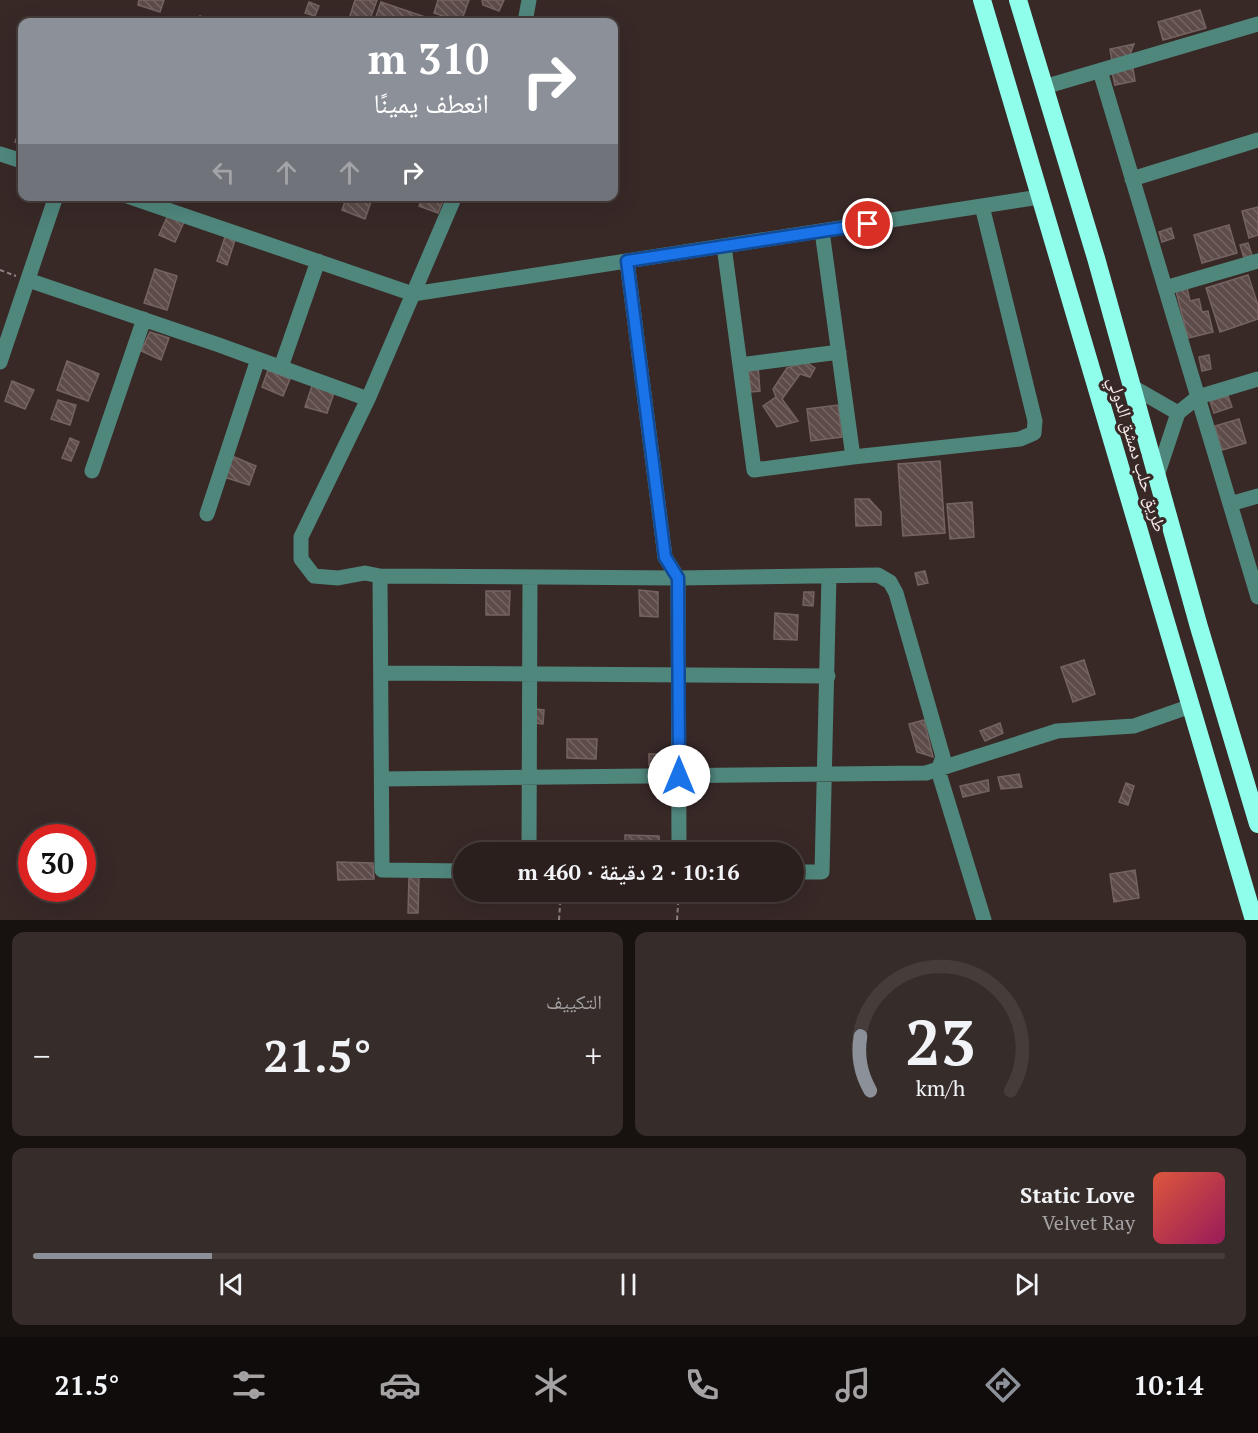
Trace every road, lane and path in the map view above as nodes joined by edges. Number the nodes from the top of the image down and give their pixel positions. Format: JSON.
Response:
{"nodes":[{"id":1,"x":530,"y":0,"type":"edge"},
{"id":2,"x":982,"y":0,"type":"edge"},
{"id":3,"x":1018,"y":0,"type":"edge"},
{"id":4,"x":526,"y":18,"type":"edge"},
{"id":5,"x":1258,"y":24,"type":"edge"},
{"id":6,"x":1100,"y":71,"type":"junction"},
{"id":7,"x":1044,"y":87,"type":"junction"},
{"id":8,"x":1258,"y":140,"type":"edge"},
{"id":9,"x":0,"y":154,"type":"edge"},
{"id":10,"x":18,"y":160,"type":"edge"},
{"id":11,"x":1132,"y":179,"type":"junction"},
{"id":12,"x":1040,"y":197,"type":"junction"},
{"id":13,"x":54,"y":201,"type":"edge"},
{"id":14,"x":142,"y":201,"type":"edge"},
{"id":15,"x":453,"y":201,"type":"edge"},
{"id":16,"x":982,"y":206,"type":"junction"},
{"id":17,"x":822,"y":231,"type":"junction"},
{"id":18,"x":724,"y":246,"type":"junction"},
{"id":19,"x":318,"y":261,"type":"junction"},
{"id":20,"x":627,"y":261,"type":"junction"},
{"id":21,"x":1258,"y":261,"type":"edge"},
{"id":22,"x":0,"y":270,"type":"edge"},
{"id":23,"x":28,"y":280,"type":"junction"},
{"id":24,"x":1165,"y":288,"type":"junction"},
{"id":25,"x":413,"y":294,"type":"junction"},
{"id":26,"x":144,"y":319,"type":"junction"},
{"id":27,"x":838,"y":352,"type":"junction"},
{"id":28,"x":258,"y":359,"type":"junction"},
{"id":29,"x":0,"y":362,"type":"edge"},
{"id":30,"x":740,"y":366,"type":"junction"},
{"id":31,"x":281,"y":368,"type":"junction"},
{"id":32,"x":1258,"y":379,"type":"edge"},
{"id":33,"x":1131,"y":386,"type":"junction"},
{"id":34,"x":1198,"y":397,"type":"junction"},
{"id":35,"x":368,"y":399,"type":"junction"},
{"id":36,"x":1178,"y":413,"type":"junction"},
{"id":37,"x":853,"y":457,"type":"junction"},
{"id":38,"x":92,"y":471,"type":"dead end"},
{"id":39,"x":1157,"y":476,"type":"junction"},
{"id":40,"x":1258,"y":496,"type":"edge"},
{"id":41,"x":1230,"y":504,"type":"junction"},
{"id":42,"x":207,"y":514,"type":"dead end"},
{"id":43,"x":380,"y":576,"type":"junction"},
{"id":44,"x":829,"y":576,"type":"junction"},
{"id":45,"x":530,"y":577,"type":"junction"},
{"id":46,"x":678,"y":578,"type":"junction"},
{"id":47,"x":1258,"y":597,"type":"edge"},
{"id":48,"x":381,"y":673,"type":"junction"},
{"id":49,"x":530,"y":674,"type":"junction"},
{"id":50,"x":679,"y":675,"type":"junction"},
{"id":51,"x":828,"y":676,"type":"junction"},
{"id":52,"x":1191,"y":706,"type":"junction"},
{"id":53,"x":938,"y":770,"type":"junction"},
{"id":54,"x":826,"y":774,"type":"junction"},
{"id":55,"x":679,"y":776,"type":"junction"},
{"id":56,"x":1251,"y":776,"type":"edge"},
{"id":57,"x":529,"y":777,"type":"junction"},
{"id":58,"x":381,"y":779,"type":"junction"},
{"id":59,"x":1258,"y":824,"type":"edge"},
{"id":60,"x":529,"y":842,"type":"edge"},
{"id":61,"x":679,"y":842,"type":"edge"},
{"id":62,"x":453,"y":871,"type":"edge"},
{"id":63,"x":804,"y":872,"type":"edge"},
{"id":64,"x":561,"y":902,"type":"edge"},
{"id":65,"x":678,"y":902,"type":"edge"},
{"id":66,"x":560,"y":920,"type":"edge"},
{"id":67,"x":677,"y":920,"type":"edge"},
{"id":68,"x":984,"y":920,"type":"edge"},
{"id":69,"x":1254,"y":920,"type":"edge"}],
"edges":[{"from":1,"to":4,"type":"street"},
{"from":2,"to":12,"type":"highway","name":"طريق حلب دمشق الدولي"},
{"from":3,"to":7,"type":"highway","name":"طريق حلب دمشق الدولي"},
{"from":5,"to":6,"type":"street"},
{"from":6,"to":7,"type":"street"},
{"from":6,"to":11,"type":"street"},
{"from":7,"to":33,"type":"highway","name":"طريق حلب دمشق الدولي"},
{"from":8,"to":11,"type":"street"},
{"from":9,"to":10,"type":"street"},
{"from":11,"to":24,"type":"street"},
{"from":12,"to":16,"type":"street"},
{"from":12,"to":52,"type":"highway","name":"طريق حلب دمشق الدولي"},
{"from":13,"to":23,"type":"street"},
{"from":14,"to":19,"type":"street"},
{"from":15,"to":25,"type":"street"},
{"from":16,"to":17,"type":"street"},
{"from":16,"to":37,"type":"street"},
{"from":17,"to":18,"type":"street"},
{"from":17,"to":27,"type":"street"},
{"from":18,"to":20,"type":"street"},
{"from":18,"to":30,"type":"street"},
{"from":19,"to":25,"type":"street"},
{"from":19,"to":31,"type":"street"},
{"from":20,"to":25,"type":"street"},
{"from":20,"to":46,"type":"street"},
{"from":21,"to":24,"type":"street"},
{"from":22,"to":23,"type":"path"},
{"from":23,"to":26,"type":"street"},
{"from":23,"to":29,"type":"street"},
{"from":24,"to":34,"type":"street"},
{"from":25,"to":35,"type":"street"},
{"from":26,"to":28,"type":"street"},
{"from":26,"to":38,"type":"street"},
{"from":27,"to":30,"type":"street"},
{"from":27,"to":37,"type":"street"},
{"from":28,"to":31,"type":"street"},
{"from":28,"to":42,"type":"street"},
{"from":30,"to":37,"type":"street"},
{"from":31,"to":35,"type":"street"},
{"from":32,"to":34,"type":"street"},
{"from":33,"to":36,"type":"street"},
{"from":33,"to":39,"type":"highway","name":"طريق حلب دمشق الدولي"},
{"from":34,"to":36,"type":"street"},
{"from":34,"to":41,"type":"street"},
{"from":35,"to":43,"type":"street"},
{"from":36,"to":39,"type":"street"},
{"from":39,"to":56,"type":"highway","name":"طريق حلب دمشق الدولي"},
{"from":40,"to":41,"type":"street"},
{"from":41,"to":47,"type":"street"},
{"from":43,"to":45,"type":"street"},
{"from":43,"to":48,"type":"street"},
{"from":44,"to":46,"type":"street"},
{"from":44,"to":51,"type":"street"},
{"from":44,"to":53,"type":"street"},
{"from":45,"to":46,"type":"street"},
{"from":45,"to":49,"type":"street"},
{"from":46,"to":50,"type":"street"},
{"from":48,"to":49,"type":"street"},
{"from":48,"to":58,"type":"street"},
{"from":49,"to":50,"type":"street"},
{"from":49,"to":57,"type":"street"},
{"from":50,"to":51,"type":"street"},
{"from":50,"to":55,"type":"street"},
{"from":51,"to":54,"type":"street"},
{"from":52,"to":53,"type":"street"},
{"from":52,"to":69,"type":"highway","name":"طريق حلب دمشق الدولي"},
{"from":53,"to":54,"type":"street"},
{"from":53,"to":68,"type":"street"},
{"from":54,"to":55,"type":"street"},
{"from":54,"to":63,"type":"street"},
{"from":55,"to":57,"type":"street"},
{"from":55,"to":61,"type":"street"},
{"from":56,"to":59,"type":"highway","name":"طريق حلب دمشق الدولي"},
{"from":57,"to":58,"type":"street"},
{"from":57,"to":60,"type":"street"},
{"from":58,"to":62,"type":"street"},
{"from":64,"to":66,"type":"path"},
{"from":65,"to":67,"type":"path"}]}
